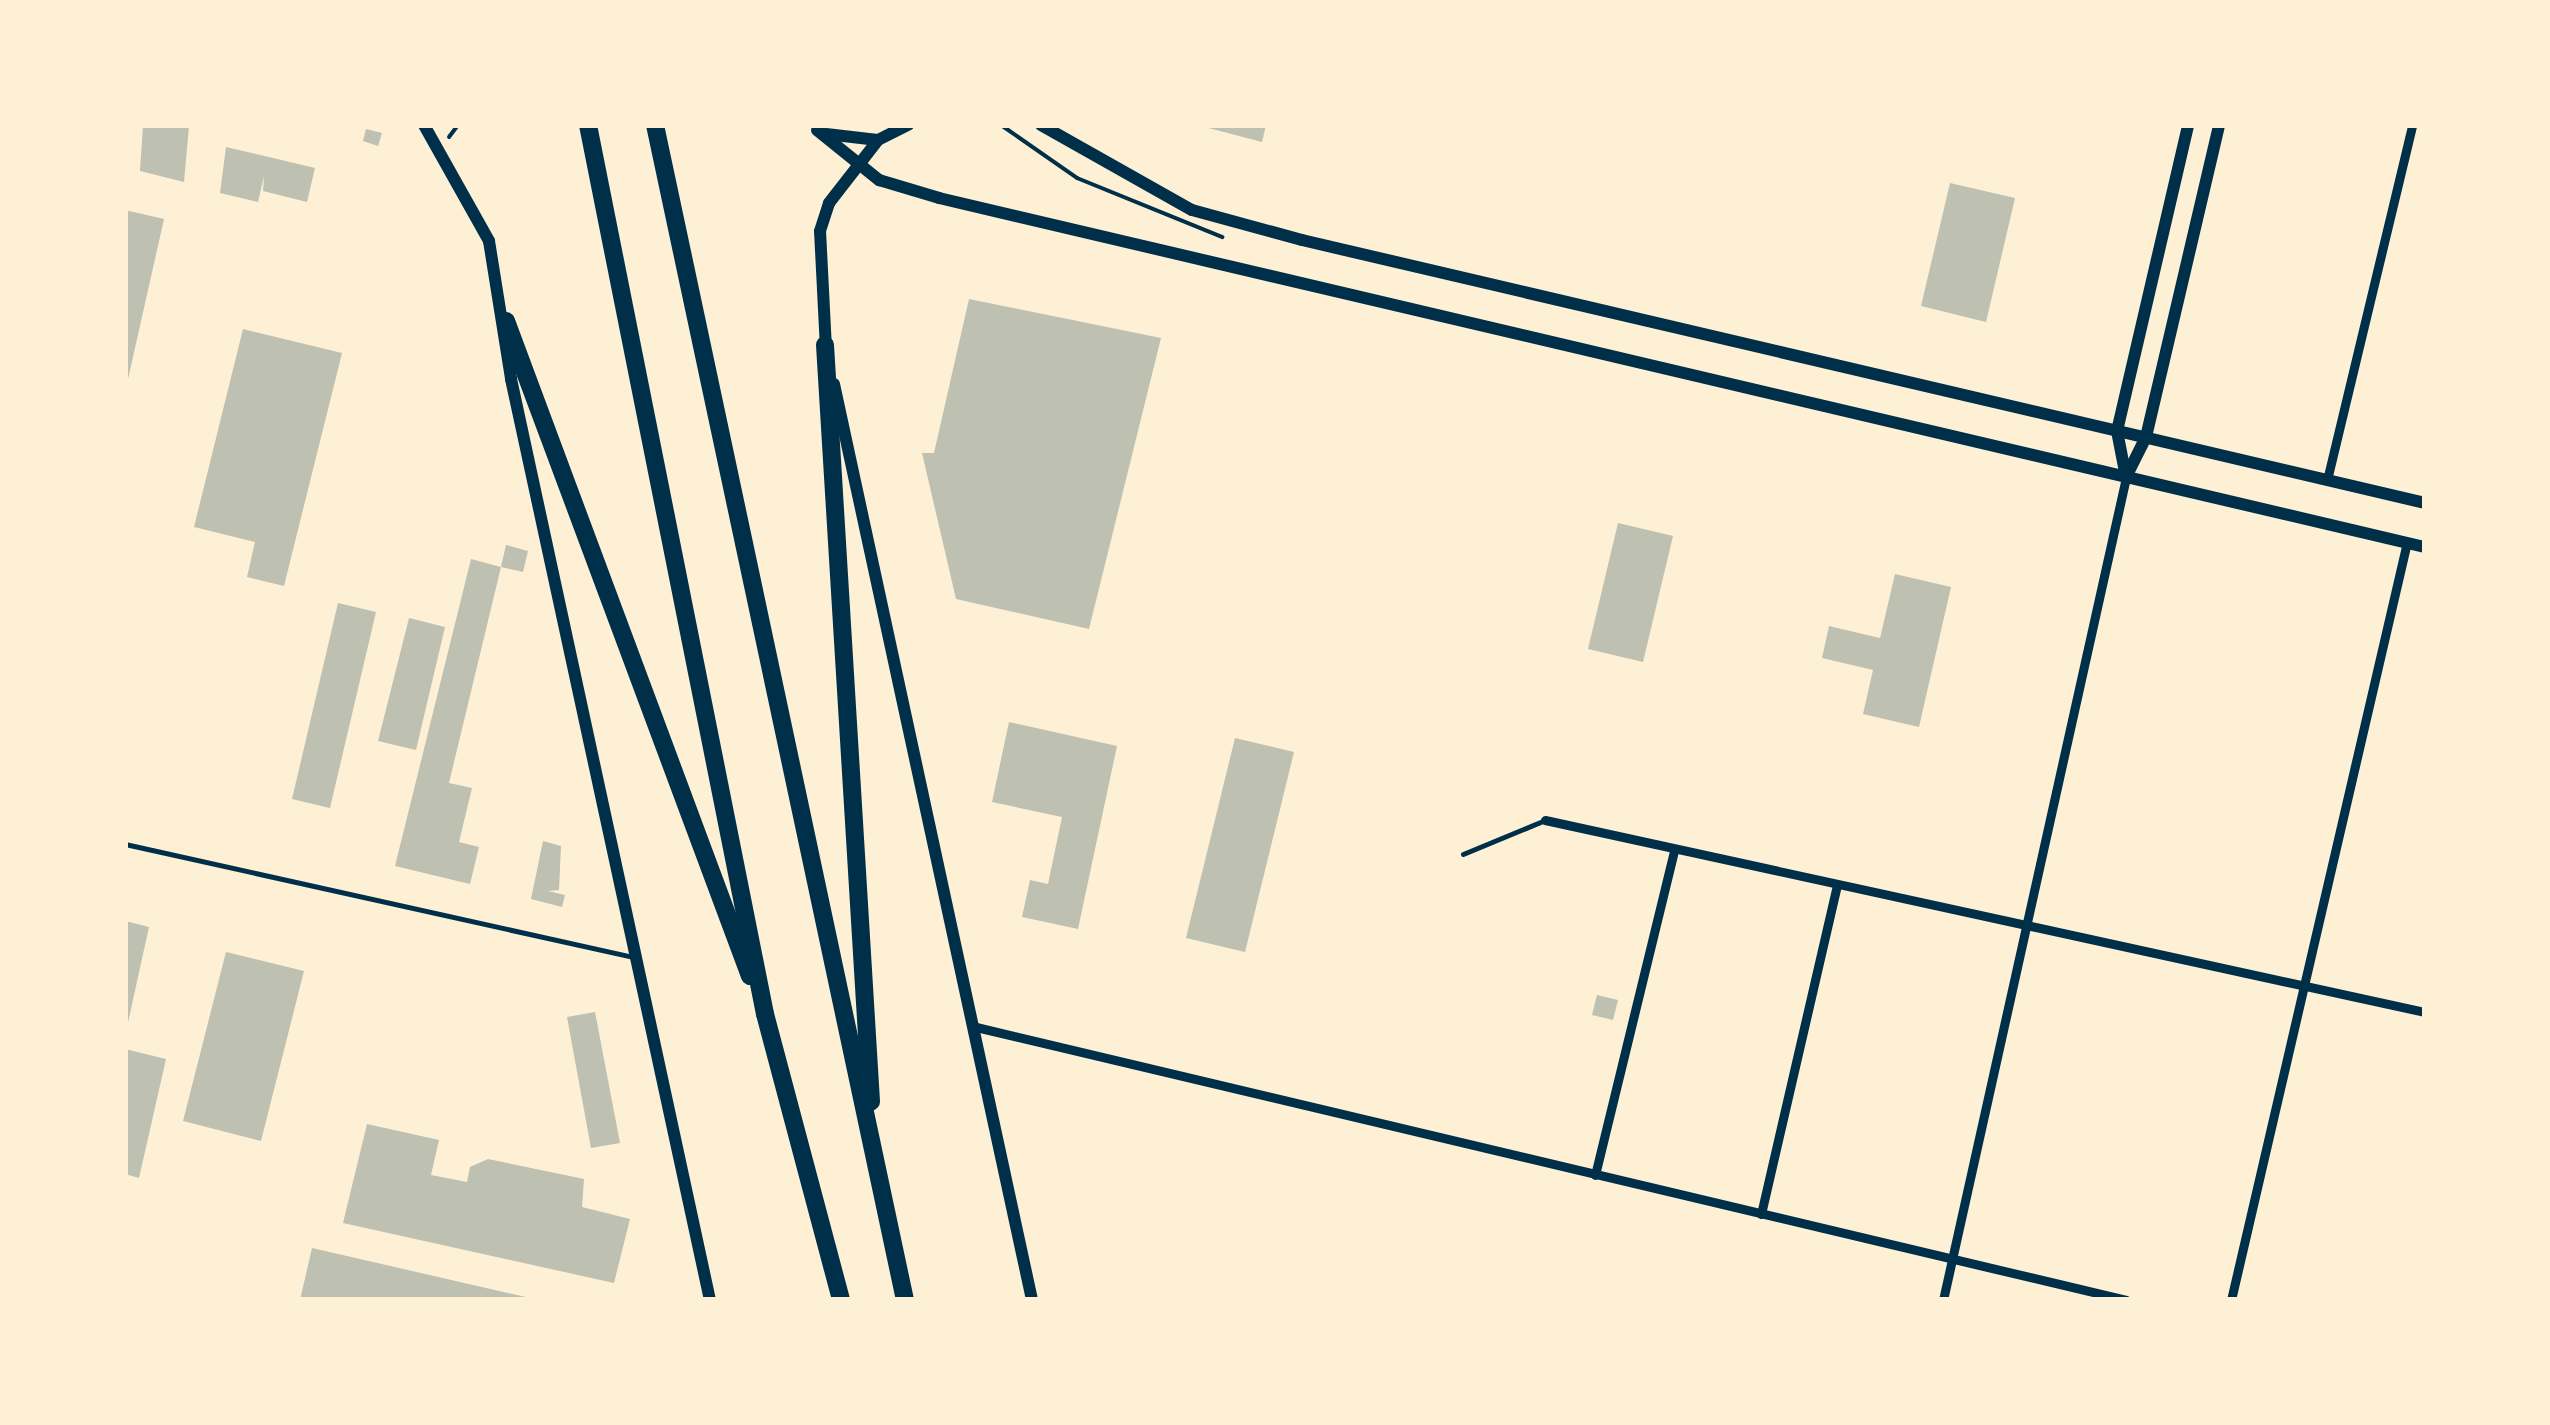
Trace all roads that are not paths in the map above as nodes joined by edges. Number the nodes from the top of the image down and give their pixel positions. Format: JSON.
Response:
{"nodes":[{"id":1,"x":424,"y":125,"type":"edge"},
{"id":2,"x":588,"y":125,"type":"edge"},
{"id":3,"x":656,"y":125,"type":"edge"},
{"id":4,"x":908,"y":125,"type":"edge"},
{"id":5,"x":1041,"y":125,"type":"edge"},
{"id":6,"x":2188,"y":125,"type":"edge"},
{"id":7,"x":2219,"y":125,"type":"edge"},
{"id":8,"x":2412,"y":125,"type":"edge"},
{"id":9,"x":814,"y":128,"type":"edge"},
{"id":10,"x":878,"y":140,"type":"junction"},
{"id":11,"x":856,"y":166,"type":"junction"},
{"id":12,"x":506,"y":321,"type":"junction"},
{"id":13,"x":825,"y":345,"type":"junction"},
{"id":14,"x":2116,"y":431,"type":"junction"},
{"id":15,"x":2146,"y":437,"type":"junction"},
{"id":16,"x":2126,"y":478,"type":"junction"},
{"id":17,"x":2327,"y":480,"type":"junction"},
{"id":18,"x":2425,"y":503,"type":"edge"},
{"id":19,"x":2406,"y":542,"type":"junction"},
{"id":20,"x":2425,"y":547,"type":"edge"},
{"id":21,"x":1545,"y":820,"type":"joint"},
{"id":22,"x":125,"y":844,"type":"edge"},
{"id":23,"x":1674,"y":850,"type":"junction"},
{"id":24,"x":1463,"y":854,"type":"dead end"},
{"id":25,"x":1837,"y":886,"type":"junction"},
{"id":26,"x":2032,"y":924,"type":"junction"},
{"id":27,"x":636,"y":958,"type":"junction"},
{"id":28,"x":2304,"y":984,"type":"junction"},
{"id":29,"x":2425,"y":1012,"type":"edge"},
{"id":30,"x":765,"y":1014,"type":"junction"},
{"id":31,"x":976,"y":1027,"type":"junction"},
{"id":32,"x":874,"y":1152,"type":"junction"},
{"id":33,"x":1595,"y":1175,"type":"junction"},
{"id":34,"x":1761,"y":1214,"type":"junction"},
{"id":35,"x":1952,"y":1259,"type":"junction"},
{"id":36,"x":710,"y":1300,"type":"edge"},
{"id":37,"x":841,"y":1300,"type":"edge"},
{"id":38,"x":905,"y":1300,"type":"edge"},
{"id":39,"x":1032,"y":1300,"type":"edge"},
{"id":40,"x":1942,"y":1300,"type":"edge"},
{"id":41,"x":2126,"y":1300,"type":"edge"},
{"id":42,"x":2231,"y":1300,"type":"edge"}],
"edges":[{"from":1,"to":12,"type":"main road"},
{"from":2,"to":30,"type":"highway"},
{"from":3,"to":32,"type":"highway"},
{"from":4,"to":10,"type":"main road"},
{"from":5,"to":14,"type":"main road"},
{"from":6,"to":14,"type":"main road"},
{"from":7,"to":15,"type":"main road"},
{"from":8,"to":17,"type":"street"},
{"from":9,"to":10,"type":"main road"},
{"from":9,"to":11,"type":"main road"},
{"from":10,"to":11,"type":"main road"},
{"from":11,"to":13,"type":"main road"},
{"from":11,"to":16,"type":"main road"},
{"from":12,"to":27,"type":"main road"},
{"from":12,"to":30,"type":"highway"},
{"from":13,"to":31,"type":"main road"},
{"from":13,"to":32,"type":"highway"},
{"from":14,"to":15,"type":"main road"},
{"from":14,"to":16,"type":"main road"},
{"from":15,"to":16,"type":"main road"},
{"from":15,"to":17,"type":"main road"},
{"from":16,"to":19,"type":"main road"},
{"from":16,"to":26,"type":"street"},
{"from":17,"to":18,"type":"main road"},
{"from":19,"to":20,"type":"main road"},
{"from":19,"to":28,"type":"street"},
{"from":21,"to":23,"type":"street"},
{"from":21,"to":24,"type":"lane"},
{"from":22,"to":27,"type":"lane"},
{"from":23,"to":25,"type":"street"},
{"from":23,"to":33,"type":"street"},
{"from":25,"to":26,"type":"street"},
{"from":25,"to":34,"type":"street"},
{"from":26,"to":28,"type":"street"},
{"from":26,"to":35,"type":"street"},
{"from":27,"to":36,"type":"main road"},
{"from":28,"to":29,"type":"street"},
{"from":28,"to":42,"type":"street"},
{"from":30,"to":37,"type":"highway"},
{"from":31,"to":33,"type":"street"},
{"from":31,"to":39,"type":"main road"},
{"from":32,"to":38,"type":"highway"},
{"from":33,"to":34,"type":"street"},
{"from":34,"to":35,"type":"street"},
{"from":35,"to":40,"type":"street"},
{"from":35,"to":41,"type":"street"}]}
